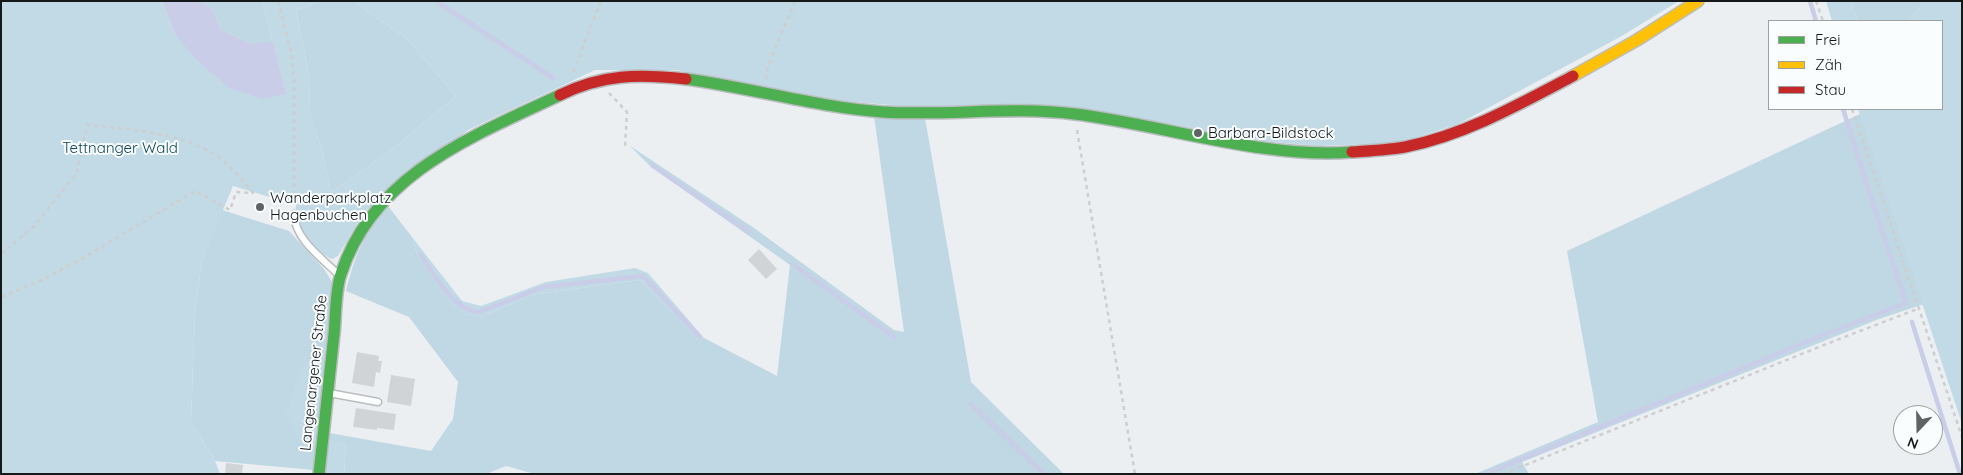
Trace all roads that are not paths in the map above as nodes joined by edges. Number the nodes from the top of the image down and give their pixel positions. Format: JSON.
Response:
{"nodes":[{"id":1,"x":1698,"y":1,"type":"edge"},
{"id":2,"x":294,"y":214,"type":"road end"},
{"id":3,"x":340,"y":276,"type":"junction"},
{"id":4,"x":327,"y":392,"type":"junction"},
{"id":5,"x":378,"y":402,"type":"dead end"},
{"id":6,"x":319,"y":474,"type":"edge"}],
"edges":[{"from":1,"to":3,"type":"street","name":"Langenargener Straße"},
{"from":2,"to":3,"type":"lane"},
{"from":3,"to":4,"type":"street","name":"Langenargener Straße"},
{"from":4,"to":5,"type":"lane"},
{"from":4,"to":6,"type":"street","name":"Langenargener Straße"}]}
